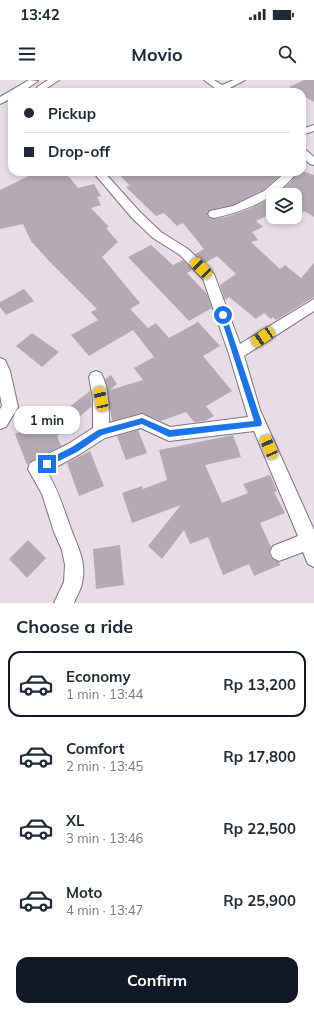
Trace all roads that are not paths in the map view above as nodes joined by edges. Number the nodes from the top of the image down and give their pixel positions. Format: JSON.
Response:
{"nodes":[{"id":1,"x":55,"y":80,"type":"edge"},
{"id":2,"x":208,"y":80,"type":"edge"},
{"id":3,"x":241,"y":80,"type":"edge"},
{"id":4,"x":33,"y":81,"type":"edge"},
{"id":5,"x":22,"y":88,"type":"edge"},
{"id":6,"x":43,"y":88,"type":"edge"},
{"id":7,"x":45,"y":88,"type":"edge"},
{"id":8,"x":220,"y":88,"type":"edge"},
{"id":9,"x":229,"y":88,"type":"edge"},
{"id":10,"x":102,"y":176,"type":"edge"},
{"id":11,"x":288,"y":176,"type":"edge"},
{"id":12,"x":214,"y":214,"type":"dead end"},
{"id":13,"x":314,"y":304,"type":"edge"},
{"id":14,"x":236,"y":354,"type":"junction"},
{"id":15,"x":0,"y":364,"type":"edge"},
{"id":16,"x":96,"y":377,"type":"dead end"},
{"id":17,"x":0,"y":422,"type":"edge"},
{"id":18,"x":258,"y":423,"type":"junction"},
{"id":19,"x":100,"y":432,"type":"junction"},
{"id":20,"x":312,"y":546,"type":"edge"},
{"id":21,"x":279,"y":552,"type":"dead end"},
{"id":22,"x":64,"y":603,"type":"edge"}],
"edges":[{"from":1,"to":7,"type":"street"},
{"from":2,"to":8,"type":"street"},
{"from":3,"to":9,"type":"street"},
{"from":4,"to":5,"type":"street"},
{"from":4,"to":6,"type":"street"},
{"from":10,"to":14,"type":"street"},
{"from":11,"to":12,"type":"street"},
{"from":13,"to":14,"type":"street"},
{"from":14,"to":18,"type":"street"},
{"from":15,"to":17,"type":"street"},
{"from":16,"to":19,"type":"street"},
{"from":18,"to":19,"type":"street"},
{"from":18,"to":20,"type":"street"},
{"from":19,"to":22,"type":"street"},
{"from":20,"to":21,"type":"street"}]}
